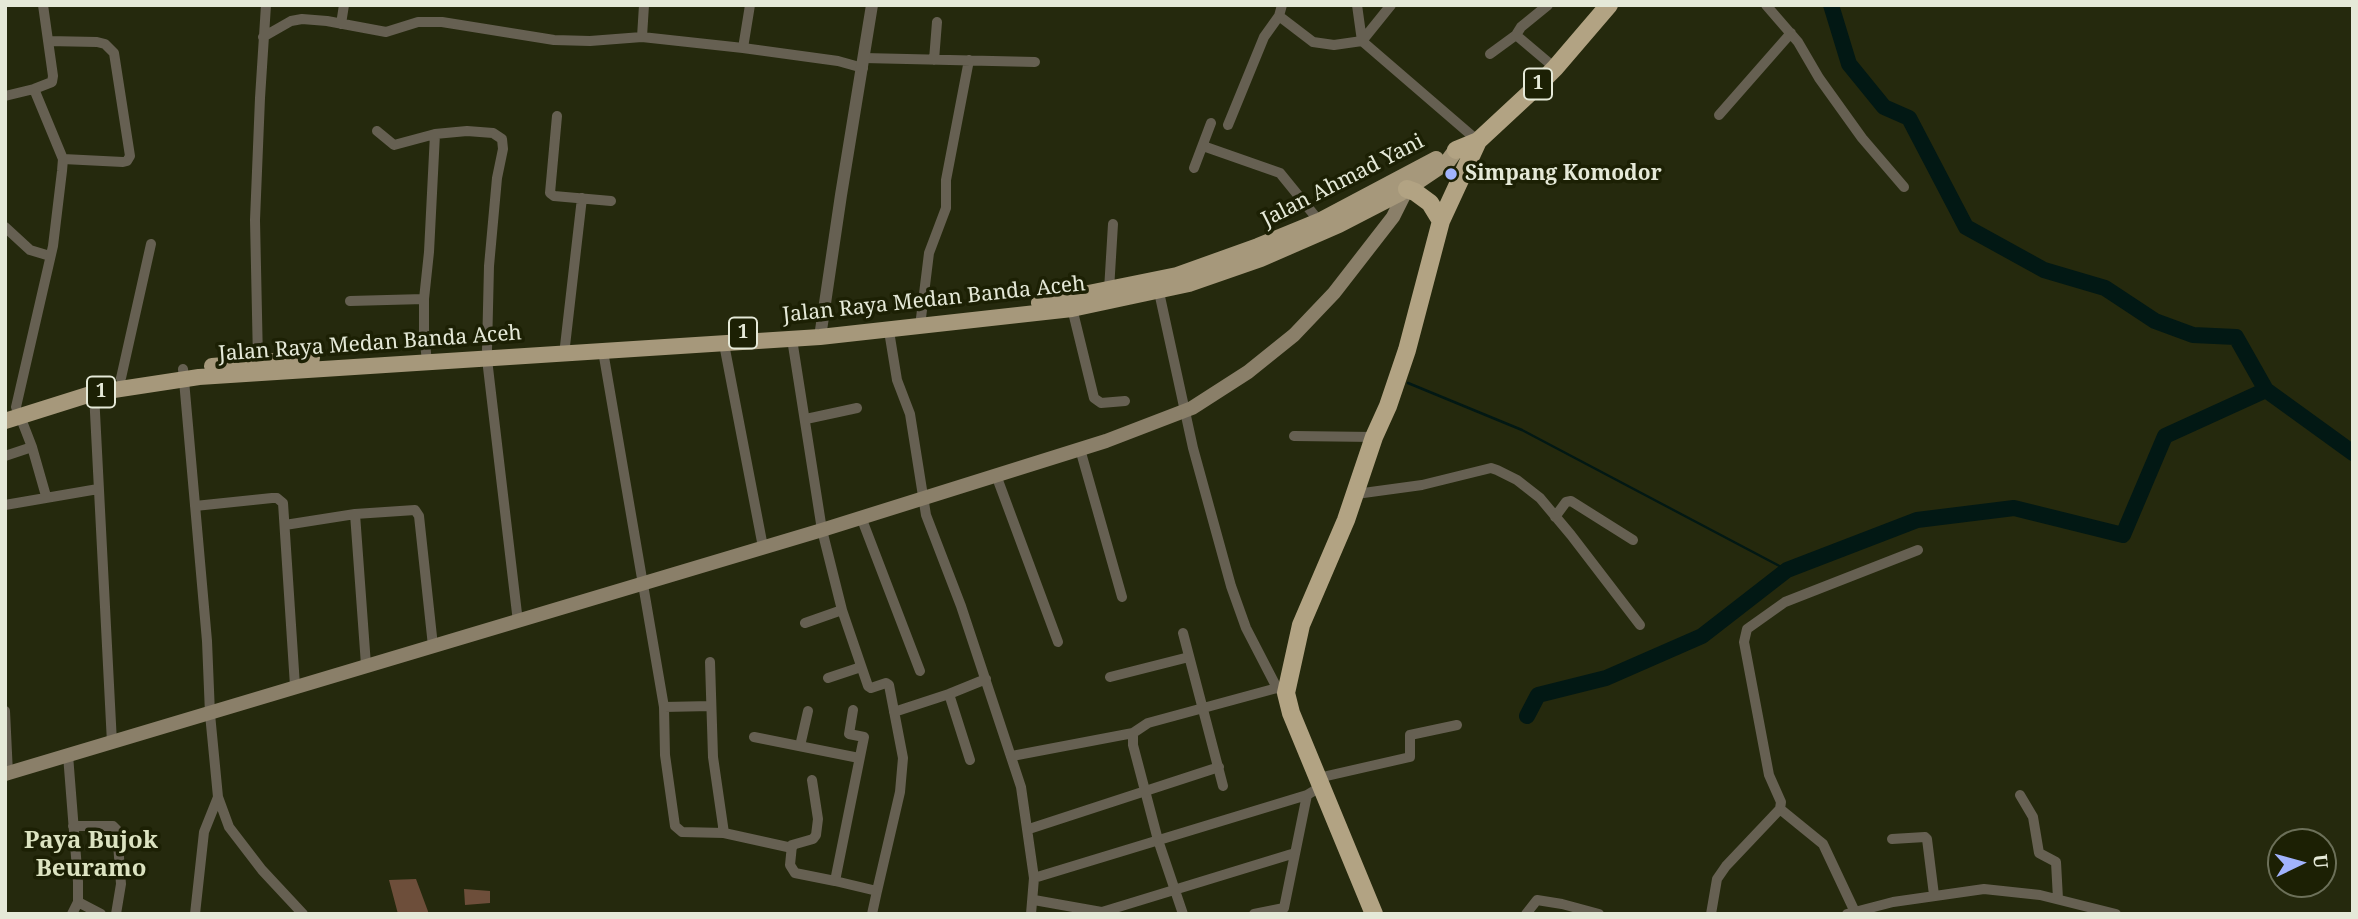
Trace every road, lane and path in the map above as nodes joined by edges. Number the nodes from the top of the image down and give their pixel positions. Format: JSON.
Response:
{"nodes":[{"id":1,"x":43,"y":5,"type":"edge"},
{"id":2,"x":266,"y":5,"type":"edge"},
{"id":3,"x":344,"y":5,"type":"edge"},
{"id":4,"x":644,"y":5,"type":"edge"},
{"id":5,"x":750,"y":5,"type":"edge"},
{"id":6,"x":872,"y":5,"type":"edge"},
{"id":7,"x":1357,"y":5,"type":"edge"},
{"id":8,"x":1391,"y":5,"type":"edge"},
{"id":9,"x":1548,"y":5,"type":"edge"},
{"id":10,"x":1609,"y":5,"type":"edge"},
{"id":11,"x":1766,"y":5,"type":"edge"},
{"id":12,"x":1281,"y":11,"type":"edge"},
{"id":13,"x":937,"y":22,"type":"dead end"},
{"id":14,"x":341,"y":24,"type":"junction"},
{"id":15,"x":1791,"y":33,"type":"junction"},
{"id":16,"x":1516,"y":35,"type":"junction"},
{"id":17,"x":263,"y":37,"type":"junction"},
{"id":18,"x":642,"y":37,"type":"junction"},
{"id":19,"x":48,"y":41,"type":"junction"},
{"id":20,"x":1362,"y":41,"type":"junction"},
{"id":21,"x":743,"y":48,"type":"junction"},
{"id":22,"x":1490,"y":54,"type":"dead end"},
{"id":23,"x":934,"y":60,"type":"junction"},
{"id":24,"x":969,"y":60,"type":"junction"},
{"id":25,"x":1035,"y":62,"type":"dead end"},
{"id":26,"x":864,"y":63,"type":"junction"},
{"id":27,"x":1555,"y":68,"type":"junction"},
{"id":28,"x":34,"y":89,"type":"junction"},
{"id":29,"x":5,"y":96,"type":"edge"},
{"id":30,"x":1719,"y":115,"type":"dead end"},
{"id":31,"x":557,"y":116,"type":"dead end"},
{"id":32,"x":1211,"y":123,"type":"dead end"},
{"id":33,"x":1228,"y":125,"type":"dead end"},
{"id":34,"x":377,"y":131,"type":"dead end"},
{"id":35,"x":435,"y":134,"type":"junction"},
{"id":36,"x":1478,"y":141,"type":"junction"},
{"id":37,"x":1203,"y":146,"type":"junction"},
{"id":38,"x":1456,"y":150,"type":"junction"},
{"id":39,"x":62,"y":159,"type":"junction"},
{"id":40,"x":1194,"y":168,"type":"dead end"},
{"id":41,"x":1905,"y":187,"type":"dead end"},
{"id":42,"x":1407,"y":189,"type":"junction"},
{"id":43,"x":582,"y":198,"type":"junction"},
{"id":44,"x":611,"y":201,"type":"dead end"},
{"id":45,"x":1319,"y":221,"type":"junction"},
{"id":46,"x":1441,"y":221,"type":"junction"},
{"id":47,"x":1113,"y":224,"type":"dead end"},
{"id":48,"x":5,"y":228,"type":"edge"},
{"id":49,"x":151,"y":244,"type":"dead end"},
{"id":50,"x":51,"y":251,"type":"junction"},
{"id":51,"x":1109,"y":290,"type":"junction"},
{"id":52,"x":1159,"y":292,"type":"junction"},
{"id":53,"x":424,"y":299,"type":"junction"},
{"id":54,"x":350,"y":301,"type":"dead end"},
{"id":55,"x":1071,"y":303,"type":"junction"},
{"id":56,"x":921,"y":318,"type":"junction"},
{"id":57,"x":889,"y":331,"type":"junction"},
{"id":58,"x":821,"y":333,"type":"junction"},
{"id":59,"x":792,"y":340,"type":"junction"},
{"id":60,"x":724,"y":344,"type":"junction"},
{"id":61,"x":565,"y":346,"type":"junction"},
{"id":62,"x":603,"y":351,"type":"junction"},
{"id":63,"x":487,"y":354,"type":"junction"},
{"id":64,"x":426,"y":358,"type":"junction"},
{"id":65,"x":258,"y":361,"type":"junction"},
{"id":66,"x":183,"y":374,"type":"junction"},
{"id":67,"x":121,"y":377,"type":"junction"},
{"id":68,"x":94,"y":393,"type":"junction"},
{"id":69,"x":1125,"y":401,"type":"dead end"},
{"id":70,"x":858,"y":408,"type":"dead end"},
{"id":71,"x":1186,"y":411,"type":"junction"},
{"id":72,"x":12,"y":414,"type":"edge"},
{"id":73,"x":806,"y":419,"type":"junction"},
{"id":74,"x":1294,"y":436,"type":"dead end"},
{"id":75,"x":1374,"y":438,"type":"junction"},
{"id":76,"x":32,"y":447,"type":"junction"},
{"id":77,"x":1080,"y":449,"type":"junction"},
{"id":78,"x":5,"y":456,"type":"edge"},
{"id":79,"x":996,"y":475,"type":"junction"},
{"id":80,"x":98,"y":489,"type":"junction"},
{"id":81,"x":1356,"y":494,"type":"junction"},
{"id":82,"x":46,"y":496,"type":"junction"},
{"id":83,"x":922,"y":497,"type":"junction"},
{"id":84,"x":5,"y":505,"type":"edge"},
{"id":85,"x":195,"y":506,"type":"junction"},
{"id":86,"x":355,"y":513,"type":"junction"},
{"id":87,"x":861,"y":517,"type":"junction"},
{"id":88,"x":1555,"y":517,"type":"junction"},
{"id":89,"x":285,"y":525,"type":"junction"},
{"id":90,"x":822,"y":530,"type":"junction"},
{"id":91,"x":1633,"y":540,"type":"dead end"},
{"id":92,"x":763,"y":547,"type":"junction"},
{"id":93,"x":1918,"y":550,"type":"dead end"},
{"id":94,"x":644,"y":583,"type":"junction"},
{"id":95,"x":1122,"y":597,"type":"dead end"},
{"id":96,"x":842,"y":610,"type":"junction"},
{"id":97,"x":518,"y":622,"type":"junction"},
{"id":98,"x":805,"y":623,"type":"dead end"},
{"id":99,"x":1640,"y":625,"type":"dead end"},
{"id":100,"x":1183,"y":633,"type":"dead end"},
{"id":101,"x":1058,"y":642,"type":"dead end"},
{"id":102,"x":433,"y":646,"type":"junction"},
{"id":103,"x":1189,"y":657,"type":"junction"},
{"id":104,"x":710,"y":662,"type":"dead end"},
{"id":105,"x":366,"y":665,"type":"junction"},
{"id":106,"x":861,"y":667,"type":"junction"},
{"id":107,"x":920,"y":671,"type":"dead end"},
{"id":108,"x":1110,"y":677,"type":"dead end"},
{"id":109,"x":828,"y":678,"type":"dead end"},
{"id":110,"x":986,"y":679,"type":"junction"},
{"id":111,"x":295,"y":686,"type":"junction"},
{"id":112,"x":1282,"y":691,"type":"junction"},
{"id":113,"x":949,"y":694,"type":"junction"},
{"id":114,"x":711,"y":706,"type":"junction"},
{"id":115,"x":664,"y":707,"type":"junction"},
{"id":116,"x":1203,"y":709,"type":"junction"},
{"id":117,"x":853,"y":710,"type":"dead end"},
{"id":118,"x":5,"y":711,"type":"edge"},
{"id":119,"x":808,"y":711,"type":"dead end"},
{"id":120,"x":894,"y":712,"type":"junction"},
{"id":121,"x":210,"y":714,"type":"junction"},
{"id":122,"x":1457,"y":725,"type":"dead end"},
{"id":123,"x":1133,"y":733,"type":"junction"},
{"id":124,"x":754,"y":737,"type":"dead end"},
{"id":125,"x":112,"y":743,"type":"junction"},
{"id":126,"x":800,"y":746,"type":"junction"},
{"id":127,"x":68,"y":755,"type":"junction"},
{"id":128,"x":7,"y":756,"type":"edge"},
{"id":129,"x":1012,"y":756,"type":"junction"},
{"id":130,"x":859,"y":758,"type":"junction"},
{"id":131,"x":970,"y":760,"type":"dead end"},
{"id":132,"x":1219,"y":767,"type":"junction"},
{"id":133,"x":7,"y":774,"type":"edge"},
{"id":134,"x":813,"y":780,"type":"dead end"},
{"id":135,"x":1223,"y":786,"type":"dead end"},
{"id":136,"x":1315,"y":786,"type":"junction"},
{"id":137,"x":1145,"y":791,"type":"junction"},
{"id":138,"x":2020,"y":795,"type":"dead end"},
{"id":139,"x":218,"y":797,"type":"junction"},
{"id":140,"x":1780,"y":809,"type":"junction"},
{"id":141,"x":73,"y":826,"type":"junction"},
{"id":142,"x":1029,"y":829,"type":"junction"},
{"id":143,"x":724,"y":833,"type":"junction"},
{"id":144,"x":1158,"y":839,"type":"junction"},
{"id":145,"x":1892,"y":839,"type":"dead end"},
{"id":146,"x":792,"y":848,"type":"junction"},
{"id":147,"x":1295,"y":853,"type":"junction"},
{"id":148,"x":1034,"y":878,"type":"junction"},
{"id":149,"x":835,"y":881,"type":"junction"},
{"id":150,"x":1174,"y":890,"type":"junction"},
{"id":151,"x":877,"y":891,"type":"junction"},
{"id":152,"x":1934,"y":895,"type":"junction"},
{"id":153,"x":2058,"y":899,"type":"junction"},
{"id":154,"x":1034,"y":900,"type":"junction"},
{"id":155,"x":78,"y":902,"type":"junction"},
{"id":156,"x":1894,"y":908,"type":"edge"},
{"id":157,"x":1102,"y":912,"type":"junction"},
{"id":158,"x":1851,"y":913,"type":"edge"},
{"id":159,"x":72,"y":914,"type":"edge"},
{"id":160,"x":101,"y":914,"type":"edge"},
{"id":161,"x":116,"y":914,"type":"edge"},
{"id":162,"x":195,"y":914,"type":"edge"},
{"id":163,"x":303,"y":914,"type":"edge"},
{"id":164,"x":872,"y":914,"type":"edge"},
{"id":165,"x":1031,"y":914,"type":"edge"},
{"id":166,"x":1115,"y":914,"type":"edge"},
{"id":167,"x":1183,"y":914,"type":"edge"},
{"id":168,"x":1254,"y":914,"type":"edge"},
{"id":169,"x":1374,"y":914,"type":"edge"},
{"id":170,"x":1526,"y":914,"type":"edge"},
{"id":171,"x":1599,"y":914,"type":"edge"},
{"id":172,"x":1711,"y":914,"type":"edge"},
{"id":173,"x":2116,"y":914,"type":"edge"}],
"edges":[{"from":1,"to":19,"type":"street"},
{"from":2,"to":17,"type":"street"},
{"from":3,"to":14,"type":"street"},
{"from":4,"to":18,"type":"street"},
{"from":5,"to":21,"type":"street"},
{"from":6,"to":26,"type":"street"},
{"from":7,"to":20,"type":"street"},
{"from":8,"to":20,"type":"street"},
{"from":9,"to":16,"type":"street"},
{"from":10,"to":27,"type":"highway","name":"Jalan Raya Medan Banda Aceh","number":"1"},
{"from":11,"to":15,"type":"street"},
{"from":12,"to":20,"type":"street"},
{"from":12,"to":33,"type":"street"},
{"from":13,"to":23,"type":"street"},
{"from":14,"to":17,"type":"street"},
{"from":14,"to":18,"type":"street"},
{"from":15,"to":30,"type":"street"},
{"from":15,"to":41,"type":"street"},
{"from":16,"to":22,"type":"street"},
{"from":16,"to":27,"type":"street"},
{"from":17,"to":65,"type":"street"},
{"from":18,"to":21,"type":"street"},
{"from":19,"to":28,"type":"street"},
{"from":19,"to":39,"type":"street"},
{"from":20,"to":36,"type":"street"},
{"from":21,"to":26,"type":"street"},
{"from":23,"to":24,"type":"street"},
{"from":23,"to":26,"type":"street"},
{"from":24,"to":25,"type":"street"},
{"from":24,"to":56,"type":"street"},
{"from":26,"to":58,"type":"street"},
{"from":27,"to":36,"type":"highway","name":"Jalan Raya Medan Banda Aceh","number":"1"},
{"from":28,"to":29,"type":"street"},
{"from":28,"to":39,"type":"street"},
{"from":31,"to":43,"type":"street"},
{"from":32,"to":37,"type":"street"},
{"from":34,"to":35,"type":"street"},
{"from":35,"to":53,"type":"street"},
{"from":35,"to":63,"type":"street"},
{"from":36,"to":38,"type":"highway","name":"Jalan Raya Medan Banda Aceh","number":"1"},
{"from":36,"to":46,"type":"highway"},
{"from":37,"to":40,"type":"street"},
{"from":37,"to":45,"type":"street"},
{"from":38,"to":42,"type":"main road","name":"Jalan Raya Medan Banda Aceh","number":"1"},
{"from":38,"to":45,"type":"main road","name":"Jalan Ahmad Yani","number":"1"},
{"from":39,"to":50,"type":"street"},
{"from":42,"to":46,"type":"highway"},
{"from":42,"to":52,"type":"main road","name":"Jalan Raya Medan Banda Aceh","number":"1"},
{"from":42,"to":71,"type":"main road"},
{"from":43,"to":44,"type":"street"},
{"from":43,"to":61,"type":"street"},
{"from":45,"to":51,"type":"main road","name":"Jalan Ahmad Yani","number":"1"},
{"from":46,"to":75,"type":"highway"},
{"from":47,"to":51,"type":"street"},
{"from":48,"to":50,"type":"street"},
{"from":49,"to":67,"type":"street"},
{"from":50,"to":72,"type":"street"},
{"from":51,"to":55,"type":"main road","name":"Jalan Ahmad Yani","number":"1"},
{"from":52,"to":55,"type":"main road","name":"Jalan Raya Medan Banda Aceh","number":"1"},
{"from":52,"to":71,"type":"street"},
{"from":53,"to":54,"type":"street"},
{"from":53,"to":64,"type":"street"},
{"from":55,"to":56,"type":"main road","name":"Jalan Ahmad Yani","number":"1"},
{"from":55,"to":57,"type":"main road","name":"Jalan Raya Medan Banda Aceh","number":"1"},
{"from":55,"to":69,"type":"street"},
{"from":56,"to":58,"type":"main road","name":"Jalan Ahmad Yani","number":"1"},
{"from":57,"to":58,"type":"main road","name":"Jalan Raya Medan Banda Aceh","number":"1"},
{"from":57,"to":83,"type":"street"},
{"from":58,"to":59,"type":"main road","name":"Jalan Raya Medan Banda Aceh","number":"1"},
{"from":58,"to":61,"type":"main road","name":"Jalan Ahmad Yani","number":"1"},
{"from":59,"to":60,"type":"main road","name":"Jalan Raya Medan Banda Aceh","number":"1"},
{"from":59,"to":73,"type":"street"},
{"from":60,"to":62,"type":"main road","name":"Jalan Raya Medan Banda Aceh","number":"1"},
{"from":60,"to":92,"type":"street"},
{"from":61,"to":63,"type":"main road","name":"Jalan Ahmad Yani","number":"1"},
{"from":62,"to":63,"type":"main road","name":"Jalan Raya Medan Banda Aceh","number":"1"},
{"from":62,"to":94,"type":"street"},
{"from":63,"to":64,"type":"main road","name":"Jalan Ahmad Yani","number":"1"},
{"from":63,"to":97,"type":"street"},
{"from":64,"to":65,"type":"main road","name":"Jalan Ahmad Yani","number":"1"},
{"from":64,"to":66,"type":"main road","name":"Jalan Raya Medan Banda Aceh","number":"1"},
{"from":65,"to":66,"type":"main road","name":"Jalan Ahmad Yani","number":"1"},
{"from":66,"to":67,"type":"main road","name":"Jalan Ahmad Yani","number":"1"},
{"from":66,"to":68,"type":"main road","name":"Jalan Raya Medan Banda Aceh","number":"1"},
{"from":66,"to":85,"type":"street"},
{"from":67,"to":72,"type":"main road","name":"Jalan Ahmad Yani","number":"1"},
{"from":68,"to":72,"type":"main road","name":"Jalan Raya Medan Banda Aceh","number":"1"},
{"from":68,"to":80,"type":"street"},
{"from":70,"to":73,"type":"street"},
{"from":71,"to":77,"type":"main road"},
{"from":71,"to":112,"type":"street"},
{"from":72,"to":76,"type":"street"},
{"from":73,"to":90,"type":"street"},
{"from":74,"to":75,"type":"street"},
{"from":75,"to":81,"type":"highway"},
{"from":76,"to":78,"type":"street"},
{"from":76,"to":82,"type":"street"},
{"from":77,"to":79,"type":"main road"},
{"from":77,"to":95,"type":"street"},
{"from":79,"to":83,"type":"main road"},
{"from":79,"to":101,"type":"street"},
{"from":80,"to":82,"type":"street"},
{"from":80,"to":125,"type":"street"},
{"from":81,"to":88,"type":"street"},
{"from":81,"to":112,"type":"highway"},
{"from":82,"to":84,"type":"street"},
{"from":83,"to":87,"type":"main road"},
{"from":83,"to":110,"type":"street"},
{"from":85,"to":89,"type":"street"},
{"from":85,"to":121,"type":"street"},
{"from":86,"to":89,"type":"street"},
{"from":86,"to":102,"type":"street"},
{"from":86,"to":105,"type":"street"},
{"from":87,"to":90,"type":"main road"},
{"from":87,"to":107,"type":"street"},
{"from":88,"to":91,"type":"street"},
{"from":88,"to":99,"type":"street"},
{"from":89,"to":111,"type":"street"},
{"from":90,"to":92,"type":"main road"},
{"from":90,"to":96,"type":"street"},
{"from":92,"to":94,"type":"main road"},
{"from":93,"to":140,"type":"street"},
{"from":94,"to":97,"type":"main road"},
{"from":94,"to":115,"type":"street"},
{"from":96,"to":98,"type":"street"},
{"from":96,"to":106,"type":"street"},
{"from":97,"to":102,"type":"main road"},
{"from":100,"to":103,"type":"street"},
{"from":102,"to":105,"type":"main road"},
{"from":103,"to":108,"type":"street"},
{"from":103,"to":116,"type":"street"},
{"from":104,"to":114,"type":"street"},
{"from":105,"to":111,"type":"main road"},
{"from":106,"to":109,"type":"street"},
{"from":106,"to":120,"type":"street"},
{"from":110,"to":113,"type":"street"},
{"from":110,"to":129,"type":"street"},
{"from":111,"to":121,"type":"main road"},
{"from":112,"to":116,"type":"street"},
{"from":112,"to":136,"type":"highway"},
{"from":113,"to":120,"type":"street"},
{"from":113,"to":131,"type":"street"},
{"from":114,"to":115,"type":"street"},
{"from":114,"to":143,"type":"street"},
{"from":115,"to":143,"type":"street"},
{"from":116,"to":123,"type":"street"},
{"from":116,"to":132,"type":"street"},
{"from":117,"to":130,"type":"street"},
{"from":118,"to":128,"type":"street"},
{"from":119,"to":126,"type":"street"},
{"from":120,"to":151,"type":"street"},
{"from":121,"to":125,"type":"main road"},
{"from":121,"to":139,"type":"street"},
{"from":122,"to":136,"type":"street"},
{"from":123,"to":129,"type":"street"},
{"from":123,"to":137,"type":"street"},
{"from":124,"to":126,"type":"street"},
{"from":125,"to":127,"type":"main road"},
{"from":126,"to":130,"type":"street"},
{"from":127,"to":133,"type":"main road"},
{"from":127,"to":141,"type":"street"},
{"from":128,"to":133,"type":"street"},
{"from":129,"to":142,"type":"street"},
{"from":130,"to":149,"type":"street"},
{"from":132,"to":135,"type":"street"},
{"from":132,"to":137,"type":"street"},
{"from":134,"to":146,"type":"street"},
{"from":136,"to":144,"type":"street"},
{"from":136,"to":147,"type":"street"},
{"from":136,"to":169,"type":"highway"},
{"from":137,"to":142,"type":"street"},
{"from":137,"to":144,"type":"street"},
{"from":138,"to":153,"type":"street"},
{"from":139,"to":162,"type":"street"},
{"from":139,"to":163,"type":"street"},
{"from":140,"to":158,"type":"street"},
{"from":140,"to":172,"type":"street"},
{"from":141,"to":155,"type":"street"},
{"from":141,"to":161,"type":"street"},
{"from":142,"to":148,"type":"street"},
{"from":143,"to":146,"type":"street"},
{"from":144,"to":148,"type":"street"},
{"from":144,"to":150,"type":"street"},
{"from":145,"to":152,"type":"street"},
{"from":146,"to":149,"type":"street"},
{"from":147,"to":150,"type":"street"},
{"from":147,"to":168,"type":"street"},
{"from":148,"to":154,"type":"street"},
{"from":149,"to":151,"type":"street"},
{"from":150,"to":157,"type":"street"},
{"from":150,"to":167,"type":"street"},
{"from":151,"to":164,"type":"street"},
{"from":152,"to":153,"type":"street"},
{"from":152,"to":156,"type":"street"},
{"from":153,"to":173,"type":"street"},
{"from":154,"to":157,"type":"street"},
{"from":154,"to":165,"type":"street"},
{"from":155,"to":159,"type":"street"},
{"from":155,"to":160,"type":"street"},
{"from":156,"to":158,"type":"street"},
{"from":157,"to":166,"type":"street"},
{"from":170,"to":171,"type":"street"}]}
